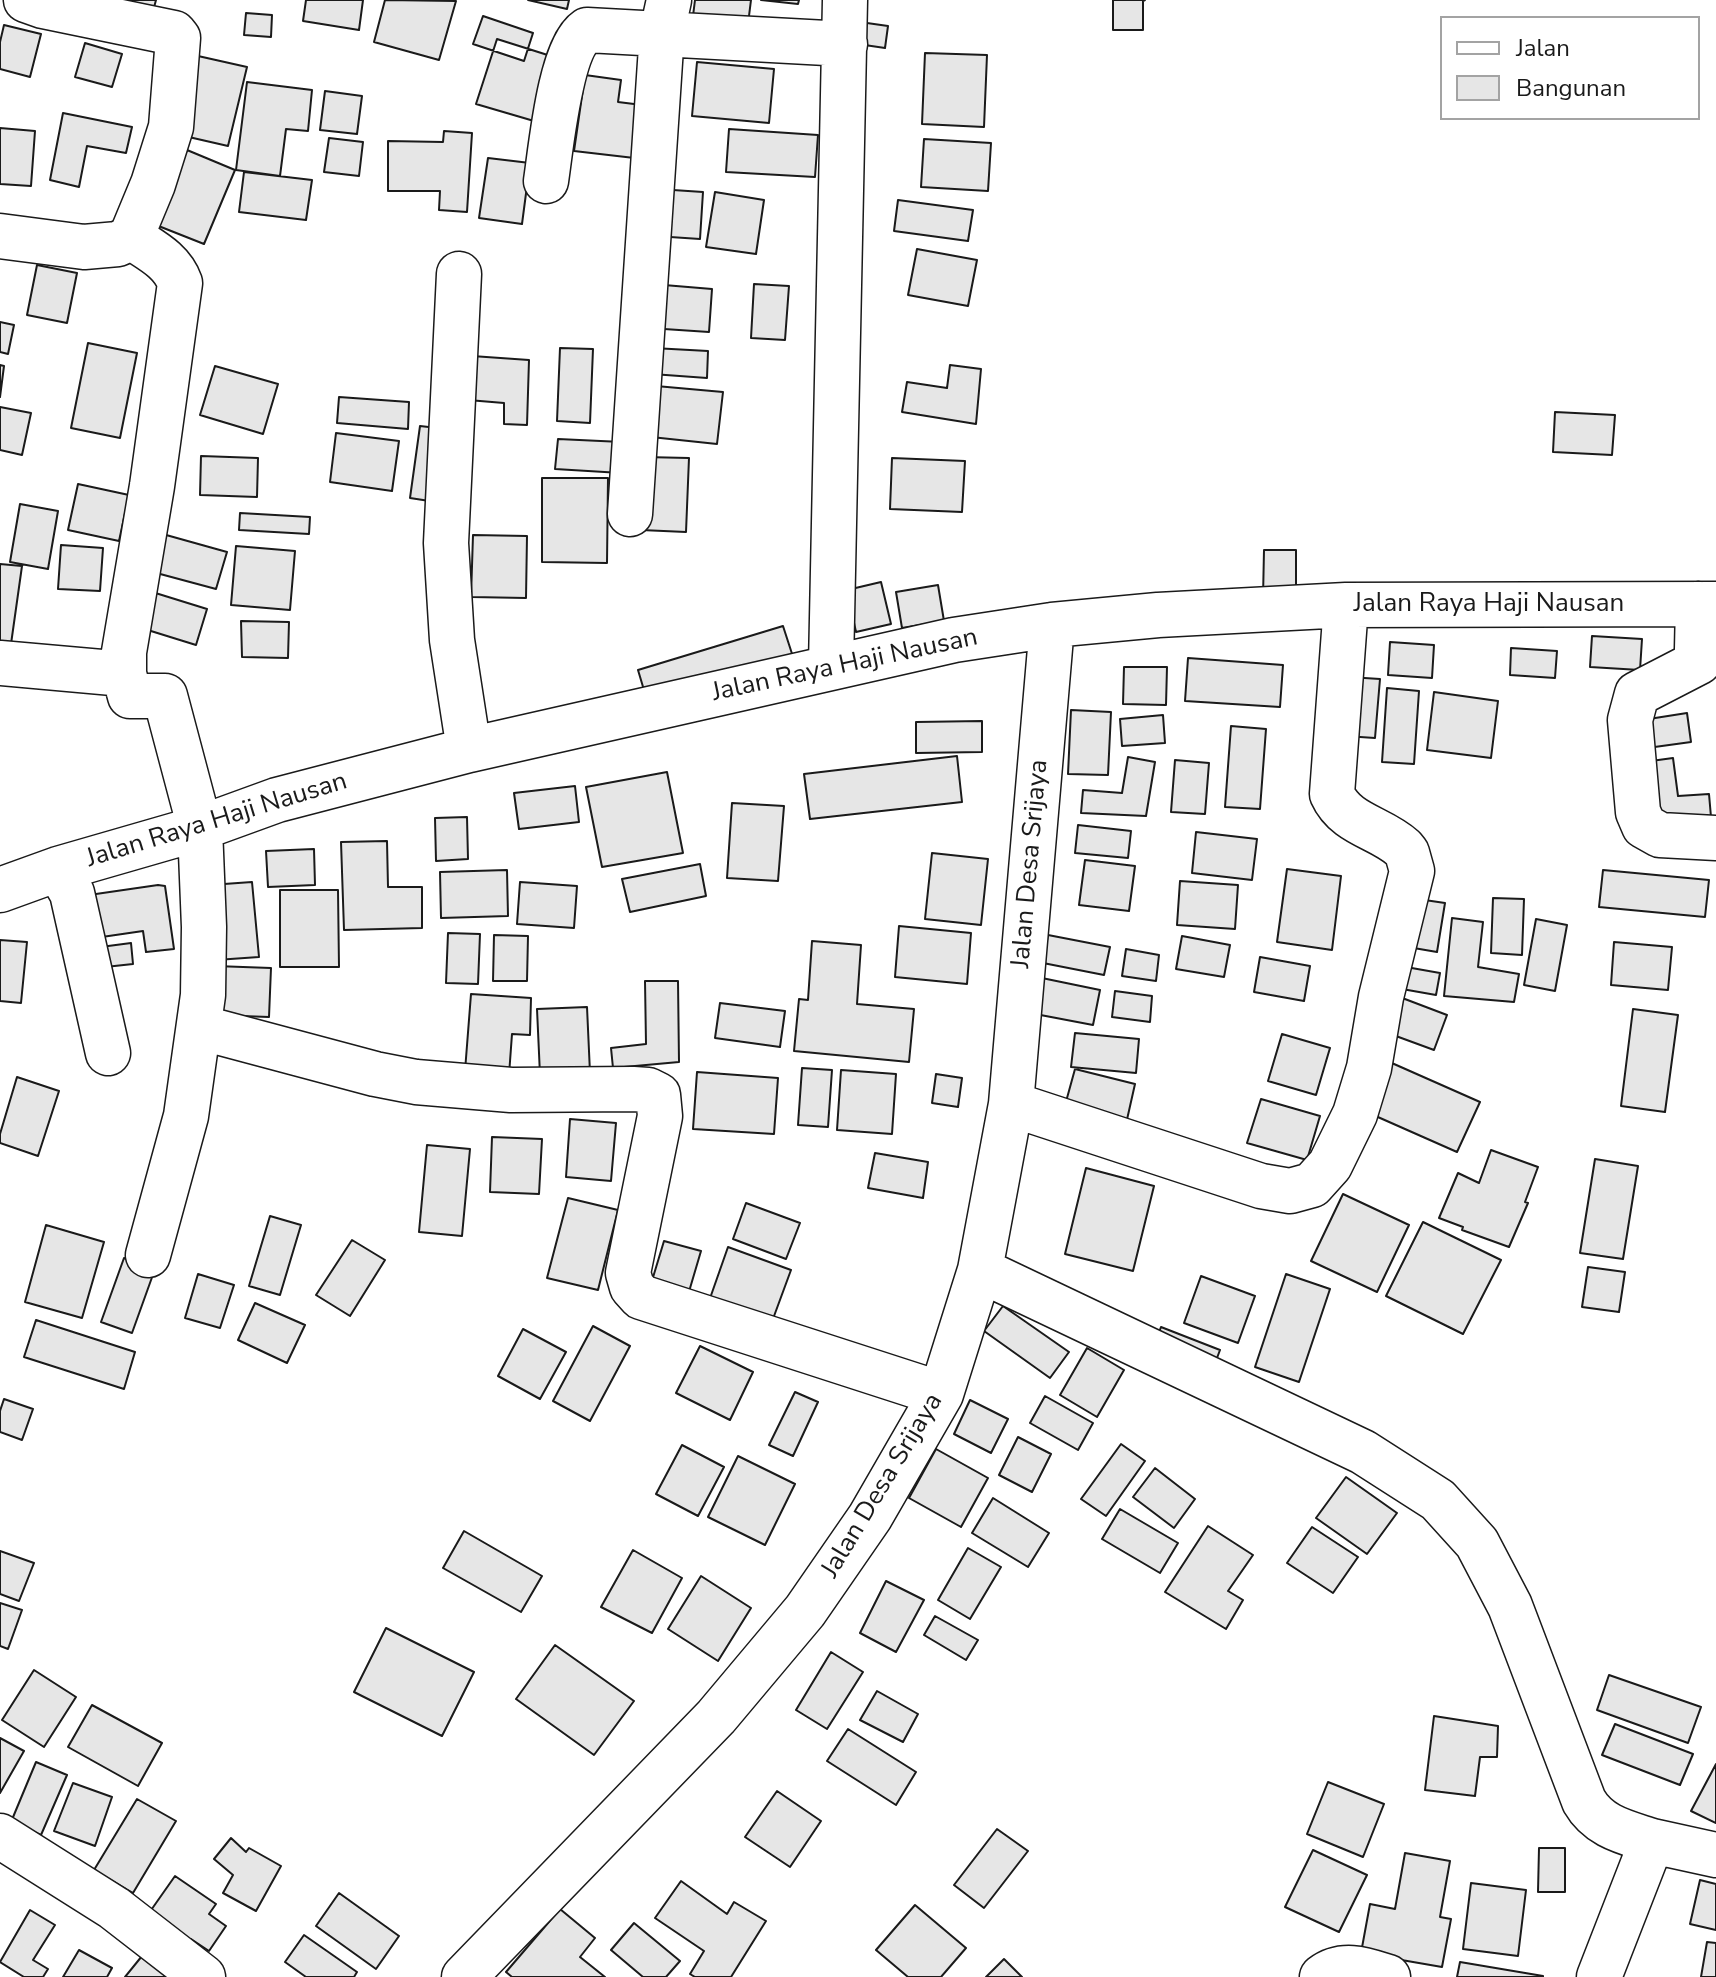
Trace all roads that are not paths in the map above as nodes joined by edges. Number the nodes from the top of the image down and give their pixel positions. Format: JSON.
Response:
{"nodes":[{"id":1,"x":26,"y":0,"type":"edge"},
{"id":2,"x":845,"y":0,"type":"edge"},
{"id":3,"x":96,"y":8,"type":"edge"},
{"id":4,"x":665,"y":16,"type":"edge"},
{"id":5,"x":845,"y":44,"type":"junction"},
{"id":6,"x":546,"y":181,"type":"dead end"},
{"id":7,"x":0,"y":236,"type":"edge"},
{"id":8,"x":131,"y":237,"type":"junction"},
{"id":9,"x":459,"y":274,"type":"dead end"},
{"id":10,"x":630,"y":514,"type":"dead end"},
{"id":11,"x":1707,"y":604,"type":"edge"},
{"id":12,"x":1346,"y":605,"type":"junction"},
{"id":13,"x":1052,"y":625,"type":"junction"},
{"id":14,"x":0,"y":663,"type":"edge"},
{"id":15,"x":831,"y":666,"type":"junction"},
{"id":16,"x":124,"y":674,"type":"junction"},
{"id":17,"x":469,"y":750,"type":"junction"},
{"id":18,"x":200,"y":828,"type":"junction"},
{"id":19,"x":1716,"y":838,"type":"edge"},
{"id":20,"x":58,"y":869,"type":"junction"},
{"id":21,"x":0,"y":890,"type":"edge"},
{"id":22,"x":199,"y":1027,"type":"junction"},
{"id":23,"x":108,"y":1053,"type":"dead end"},
{"id":24,"x":1011,"y":1104,"type":"junction"},
{"id":25,"x":148,"y":1255,"type":"dead end"},
{"id":26,"x":980,"y":1270,"type":"junction"},
{"id":27,"x":941,"y":1394,"type":"junction"},
{"id":28,"x":0,"y":1836,"type":"edge"},
{"id":29,"x":1652,"y":1841,"type":"junction"},
{"id":30,"x":1716,"y":1855,"type":"edge"},
{"id":31,"x":203,"y":1977,"type":"edge"},
{"id":32,"x":464,"y":1977,"type":"edge"},
{"id":33,"x":1322,"y":1977,"type":"edge"},
{"id":34,"x":1388,"y":1977,"type":"edge"},
{"id":35,"x":1599,"y":1977,"type":"edge"}],
"edges":[{"from":1,"to":3,"type":"street"},
{"from":2,"to":5,"type":"street"},
{"from":3,"to":8,"type":"street"},
{"from":4,"to":5,"type":"street"},
{"from":4,"to":6,"type":"street"},
{"from":4,"to":10,"type":"street"},
{"from":5,"to":15,"type":"street"},
{"from":7,"to":8,"type":"street"},
{"from":8,"to":16,"type":"street"},
{"from":9,"to":17,"type":"street"},
{"from":11,"to":12,"type":"street","name":"Jalan Raya Haji Nausan"},
{"from":11,"to":19,"type":"street"},
{"from":12,"to":13,"type":"street","name":"Jalan Raya Haji Nausan"},
{"from":12,"to":24,"type":"street"},
{"from":13,"to":15,"type":"street","name":"Jalan Raya Haji Nausan"},
{"from":13,"to":24,"type":"street","name":"Jalan Desa Srijaya"},
{"from":14,"to":16,"type":"street"},
{"from":15,"to":17,"type":"street","name":"Jalan Raya Haji Nausan"},
{"from":16,"to":18,"type":"street"},
{"from":17,"to":18,"type":"street","name":"Jalan Raya Haji Nausan"},
{"from":18,"to":20,"type":"street","name":"Jalan Raya Haji Nausan"},
{"from":18,"to":22,"type":"street"},
{"from":20,"to":21,"type":"street","name":"Jalan Raya Haji Nausan"},
{"from":20,"to":23,"type":"street"},
{"from":22,"to":25,"type":"street"},
{"from":22,"to":27,"type":"street"},
{"from":24,"to":26,"type":"street","name":"Jalan Desa Srijaya"},
{"from":26,"to":27,"type":"street","name":"Jalan Desa Srijaya"},
{"from":26,"to":29,"type":"street"},
{"from":27,"to":32,"type":"street","name":"Jalan Desa Srijaya"},
{"from":28,"to":31,"type":"street"},
{"from":29,"to":30,"type":"street"},
{"from":29,"to":35,"type":"street"},
{"from":33,"to":34,"type":"street"}]}
